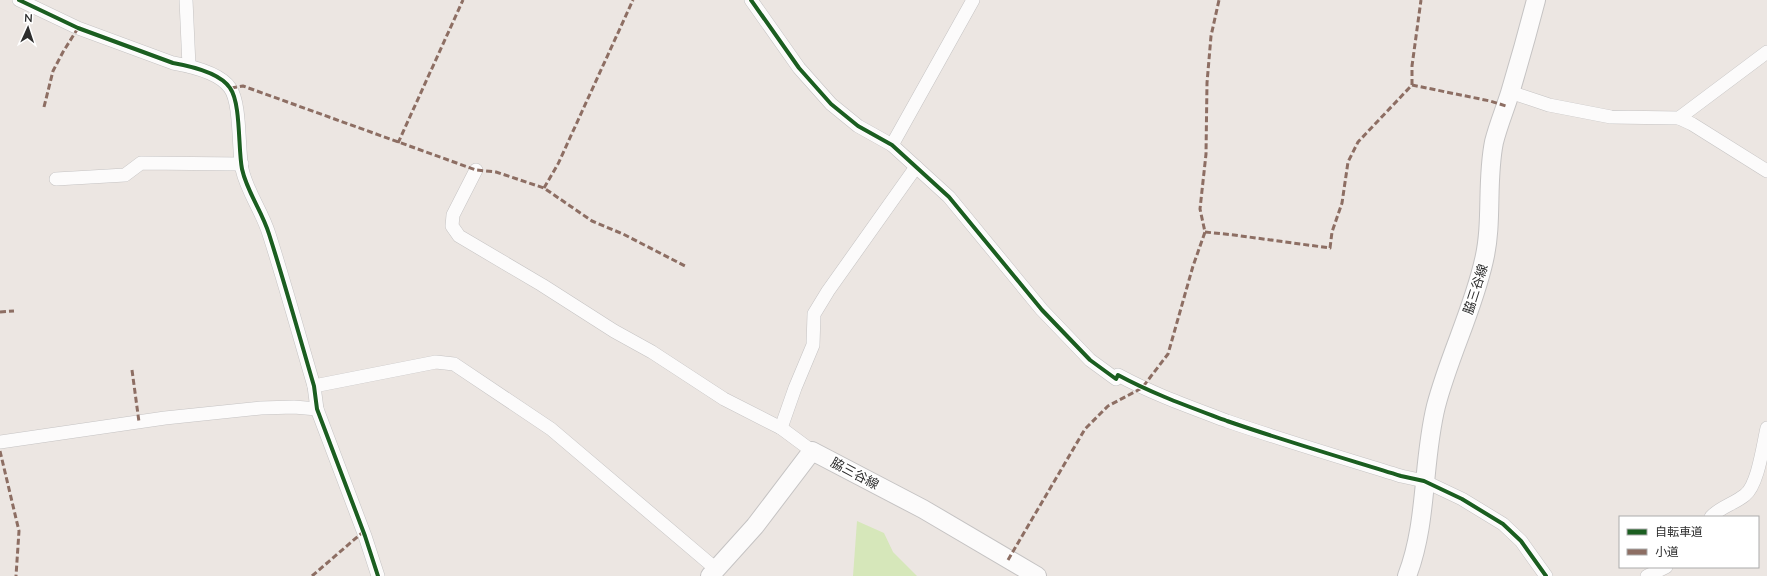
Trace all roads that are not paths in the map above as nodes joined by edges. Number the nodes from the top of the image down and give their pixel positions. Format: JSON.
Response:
{"nodes":[{"id":1,"x":19,"y":0,"type":"edge"},
{"id":2,"x":186,"y":0,"type":"edge"},
{"id":3,"x":751,"y":0,"type":"edge"},
{"id":4,"x":973,"y":0,"type":"edge"},
{"id":5,"x":1536,"y":0,"type":"edge"},
{"id":6,"x":1767,"y":52,"type":"edge"},
{"id":7,"x":189,"y":66,"type":"junction"},
{"id":8,"x":1510,"y":92,"type":"junction"},
{"id":9,"x":1679,"y":118,"type":"junction"},
{"id":10,"x":892,"y":145,"type":"junction"},
{"id":11,"x":242,"y":164,"type":"junction"},
{"id":12,"x":916,"y":167,"type":"junction"},
{"id":13,"x":476,"y":170,"type":"dead end"},
{"id":14,"x":1767,"y":171,"type":"edge"},
{"id":15,"x":56,"y":179,"type":"dead end"},
{"id":16,"x":314,"y":386,"type":"junction"},
{"id":17,"x":317,"y":409,"type":"junction"},
{"id":18,"x":781,"y":428,"type":"junction"},
{"id":19,"x":1767,"y":428,"type":"edge"},
{"id":20,"x":0,"y":442,"type":"edge"},
{"id":21,"x":812,"y":451,"type":"junction"},
{"id":22,"x":1424,"y":481,"type":"junction"},
{"id":23,"x":1711,"y":516,"type":"edge"},
{"id":24,"x":1664,"y":568,"type":"edge"},
{"id":25,"x":713,"y":573,"type":"edge"},
{"id":26,"x":378,"y":576,"type":"edge"},
{"id":27,"x":1037,"y":576,"type":"edge"},
{"id":28,"x":1407,"y":576,"type":"edge"},
{"id":29,"x":1546,"y":576,"type":"edge"},
{"id":30,"x":1647,"y":576,"type":"edge"}],
"edges":[{"from":1,"to":7,"type":"street"},
{"from":2,"to":7,"type":"street"},
{"from":3,"to":10,"type":"street"},
{"from":4,"to":10,"type":"street"},
{"from":5,"to":8,"type":"main road","name":"脇三谷線"},
{"from":6,"to":9,"type":"street"},
{"from":7,"to":11,"type":"street"},
{"from":8,"to":9,"type":"street"},
{"from":8,"to":22,"type":"main road","name":"脇三谷線"},
{"from":9,"to":14,"type":"street"},
{"from":10,"to":12,"type":"street"},
{"from":11,"to":15,"type":"street"},
{"from":11,"to":16,"type":"street"},
{"from":12,"to":18,"type":"street"},
{"from":12,"to":22,"type":"street"},
{"from":13,"to":18,"type":"street"},
{"from":16,"to":17,"type":"street"},
{"from":16,"to":25,"type":"street"},
{"from":17,"to":20,"type":"street"},
{"from":17,"to":26,"type":"street"},
{"from":18,"to":21,"type":"street"},
{"from":19,"to":23,"type":"street"},
{"from":21,"to":25,"type":"main road"},
{"from":21,"to":27,"type":"main road","name":"脇三谷線"},
{"from":22,"to":28,"type":"main road","name":"脇三谷線"},
{"from":22,"to":29,"type":"street"},
{"from":24,"to":30,"type":"street"}]}
